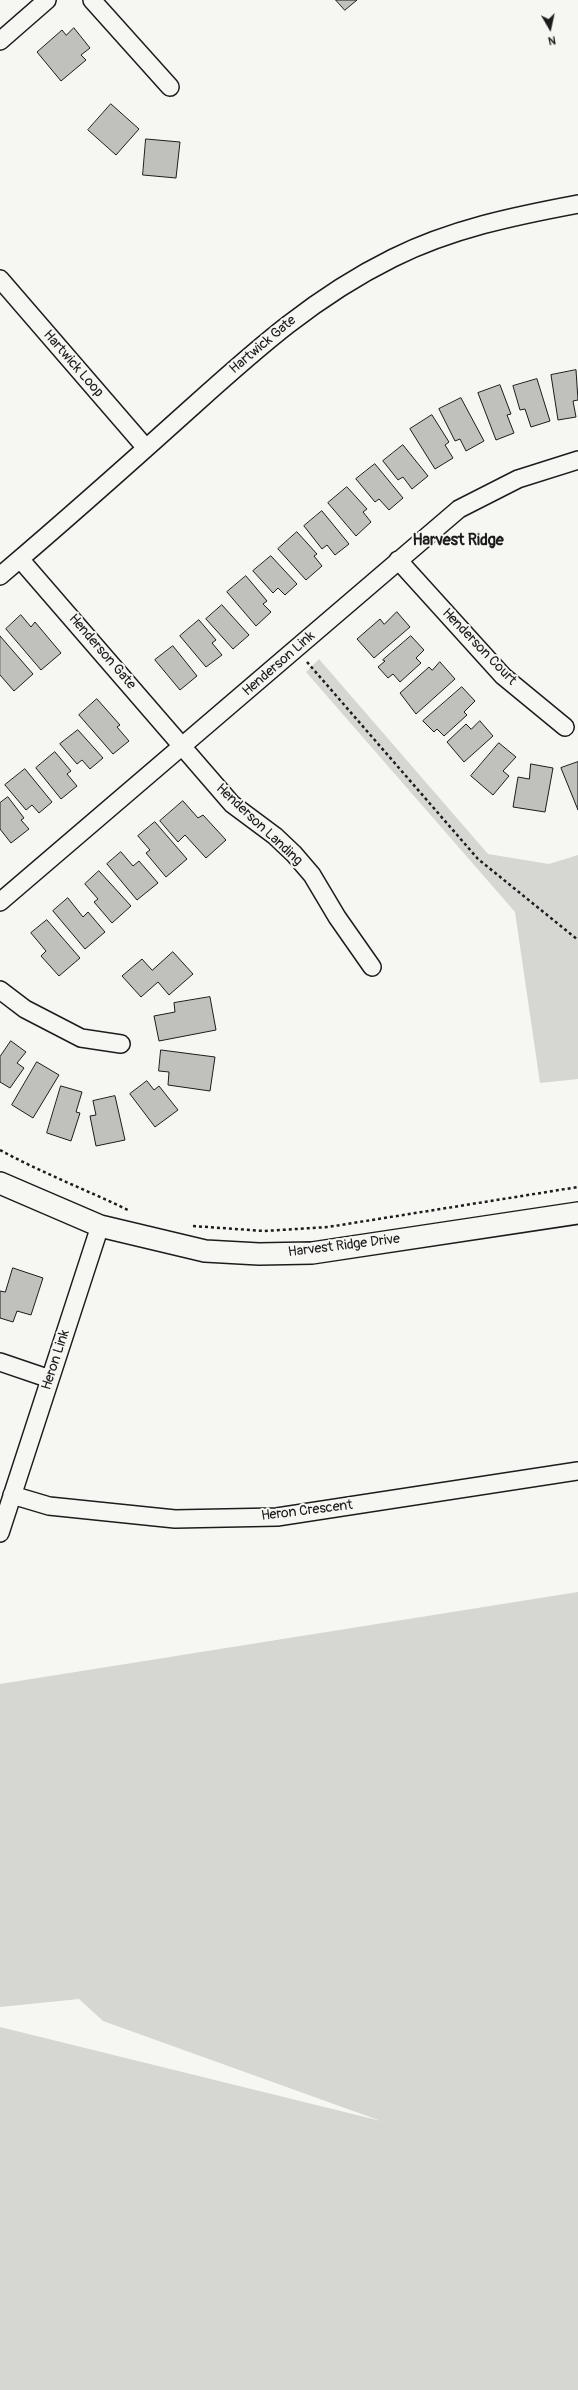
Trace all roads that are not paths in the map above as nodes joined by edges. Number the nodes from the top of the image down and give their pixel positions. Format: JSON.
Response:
{"nodes":[{"id":1,"x":47,"y":0,"type":"edge"},
{"id":2,"x":92,"y":0,"type":"edge"},
{"id":3,"x":0,"y":41,"type":"edge"},
{"id":4,"x":170,"y":87,"type":"dead end"},
{"id":5,"x":578,"y":204,"type":"edge"},
{"id":6,"x":0,"y":279,"type":"edge"},
{"id":7,"x":146,"y":448,"type":"junction"},
{"id":8,"x":578,"y":460,"type":"edge"},
{"id":9,"x":20,"y":559,"type":"junction"},
{"id":10,"x":398,"y":560,"type":"junction"},
{"id":11,"x":0,"y":576,"type":"edge"},
{"id":12,"x":565,"y":727,"type":"dead end"},
{"id":13,"x":182,"y":747,"type":"junction"},
{"id":14,"x":0,"y":902,"type":"edge"},
{"id":15,"x":372,"y":967,"type":"dead end"},
{"id":16,"x":0,"y":990,"type":"edge"},
{"id":17,"x":121,"y":1044,"type":"dead end"},
{"id":18,"x":0,"y":1184,"type":"edge"},
{"id":19,"x":578,"y":1213,"type":"edge"},
{"id":20,"x":100,"y":1226,"type":"junction"},
{"id":21,"x":0,"y":1362,"type":"edge"},
{"id":22,"x":50,"y":1379,"type":"junction"},
{"id":23,"x":578,"y":1471,"type":"edge"},
{"id":24,"x":12,"y":1495,"type":"junction"},
{"id":25,"x":0,"y":1533,"type":"edge"}],
"edges":[{"from":1,"to":3,"type":"street"},
{"from":2,"to":4,"type":"street"},
{"from":5,"to":7,"type":"street","name":"Hartwick Gate"},
{"from":6,"to":7,"type":"street","name":"Hartwick Loop"},
{"from":7,"to":9,"type":"street","name":"Hartwick Gate"},
{"from":8,"to":10,"type":"street","name":"Henderson Link"},
{"from":9,"to":11,"type":"street","name":"Hartwick Gate"},
{"from":9,"to":13,"type":"street","name":"Henderson Gate"},
{"from":10,"to":12,"type":"street","name":"Henderson Court"},
{"from":10,"to":13,"type":"street","name":"Henderson Link"},
{"from":13,"to":14,"type":"street","name":"Henderson Link"},
{"from":13,"to":15,"type":"street","name":"Henderson Landing"},
{"from":16,"to":17,"type":"street"},
{"from":18,"to":20,"type":"street","name":"Harvest Ridge Drive"},
{"from":19,"to":20,"type":"street","name":"Harvest Ridge Drive"},
{"from":20,"to":22,"type":"street","name":"Heron Link"},
{"from":21,"to":22,"type":"street"},
{"from":22,"to":24,"type":"street","name":"Heron Link"},
{"from":23,"to":24,"type":"street","name":"Heron Crescent"},
{"from":24,"to":25,"type":"street","name":"Heron Link"}]}
